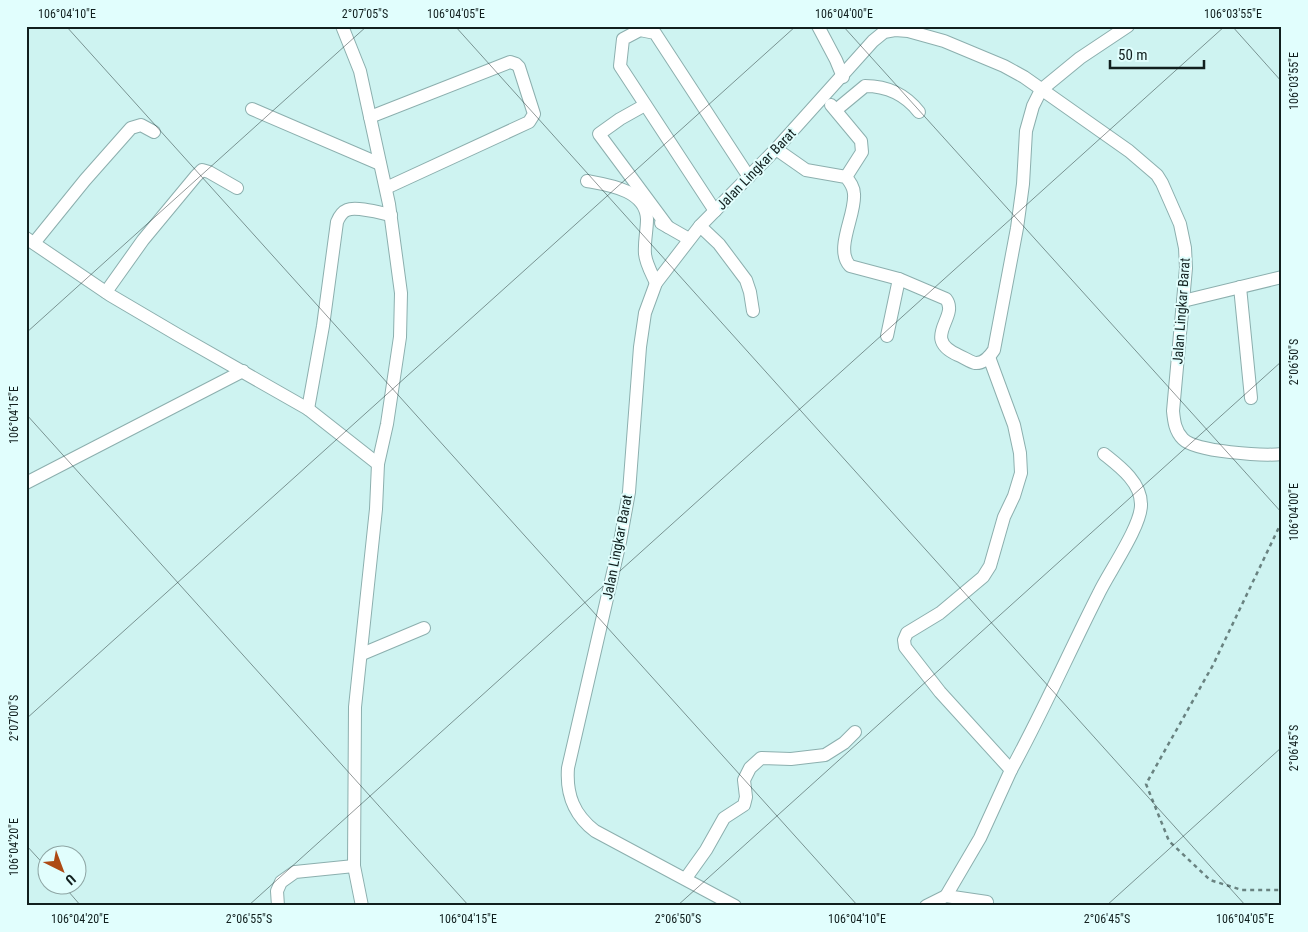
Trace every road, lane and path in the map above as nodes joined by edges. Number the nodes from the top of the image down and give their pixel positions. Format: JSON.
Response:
{"nodes":[{"id":1,"x":342,"y":26,"type":"edge"},
{"id":2,"x":818,"y":26,"type":"edge"},
{"id":3,"x":1128,"y":26,"type":"edge"},
{"id":4,"x":843,"y":77,"type":"junction"},
{"id":5,"x":1041,"y":90,"type":"junction"},
{"id":6,"x":824,"y":98,"type":"junction"},
{"id":7,"x":645,"y":105,"type":"junction"},
{"id":8,"x":252,"y":109,"type":"dead end"},
{"id":9,"x":836,"y":110,"type":"junction"},
{"id":10,"x":919,"y":112,"type":"dead end"},
{"id":11,"x":370,"y":117,"type":"junction"},
{"id":12,"x":154,"y":132,"type":"dead end"},
{"id":13,"x":776,"y":149,"type":"junction"},
{"id":14,"x":380,"y":164,"type":"junction"},
{"id":15,"x":749,"y":177,"type":"junction"},
{"id":16,"x":846,"y":177,"type":"junction"},
{"id":17,"x":586,"y":181,"type":"dead end"},
{"id":18,"x":236,"y":188,"type":"dead end"},
{"id":19,"x":386,"y":188,"type":"junction"},
{"id":20,"x":715,"y":211,"type":"junction"},
{"id":21,"x":391,"y":215,"type":"junction"},
{"id":22,"x":647,"y":218,"type":"junction"},
{"id":23,"x":700,"y":226,"type":"junction"},
{"id":24,"x":668,"y":227,"type":"junction"},
{"id":25,"x":689,"y":239,"type":"junction"},
{"id":26,"x":30,"y":241,"type":"edge"},
{"id":27,"x":1282,"y":277,"type":"edge"},
{"id":28,"x":899,"y":279,"type":"junction"},
{"id":29,"x":656,"y":283,"type":"junction"},
{"id":30,"x":1240,"y":287,"type":"junction"},
{"id":31,"x":106,"y":292,"type":"junction"},
{"id":32,"x":1183,"y":301,"type":"junction"},
{"id":33,"x":753,"y":311,"type":"dead end"},
{"id":34,"x":887,"y":336,"type":"dead end"},
{"id":35,"x":989,"y":357,"type":"junction"},
{"id":36,"x":242,"y":371,"type":"junction"},
{"id":37,"x":1251,"y":398,"type":"dead end"},
{"id":38,"x":308,"y":408,"type":"junction"},
{"id":39,"x":1104,"y":454,"type":"dead end"},
{"id":40,"x":1282,"y":454,"type":"edge"},
{"id":41,"x":378,"y":464,"type":"junction"},
{"id":42,"x":26,"y":483,"type":"edge"},
{"id":43,"x":1282,"y":521,"type":"edge"},
{"id":44,"x":424,"y":628,"type":"dead end"},
{"id":45,"x":362,"y":654,"type":"junction"},
{"id":46,"x":855,"y":732,"type":"dead end"},
{"id":47,"x":1011,"y":770,"type":"junction"},
{"id":48,"x":354,"y":866,"type":"junction"},
{"id":49,"x":686,"y":878,"type":"junction"},
{"id":50,"x":1282,"y":890,"type":"edge"},
{"id":51,"x":946,"y":896,"type":"junction"},
{"id":52,"x":987,"y":902,"type":"dead end"},
{"id":53,"x":278,"y":906,"type":"edge"},
{"id":54,"x":362,"y":906,"type":"edge"},
{"id":55,"x":735,"y":906,"type":"edge"},
{"id":56,"x":926,"y":906,"type":"edge"}],
"edges":[{"from":1,"to":11,"type":"street"},
{"from":2,"to":4,"type":"street"},
{"from":3,"to":5,"type":"street"},
{"from":4,"to":5,"type":"street","name":"Jalan Lingkar Barat"},
{"from":4,"to":6,"type":"street","name":"Jalan Lingkar Barat"},
{"from":5,"to":32,"type":"street","name":"Jalan Lingkar Barat"},
{"from":5,"to":35,"type":"street"},
{"from":6,"to":9,"type":"street"},
{"from":6,"to":13,"type":"street","name":"Jalan Lingkar Barat"},
{"from":7,"to":15,"type":"street"},
{"from":7,"to":20,"type":"street"},
{"from":7,"to":24,"type":"street"},
{"from":8,"to":14,"type":"street"},
{"from":9,"to":10,"type":"street"},
{"from":9,"to":16,"type":"street"},
{"from":11,"to":14,"type":"street"},
{"from":11,"to":19,"type":"street"},
{"from":12,"to":26,"type":"street"},
{"from":13,"to":15,"type":"street","name":"Jalan Lingkar Barat"},
{"from":13,"to":16,"type":"street"},
{"from":14,"to":19,"type":"street"},
{"from":15,"to":20,"type":"street","name":"Jalan Lingkar Barat"},
{"from":16,"to":28,"type":"street"},
{"from":17,"to":22,"type":"street"},
{"from":18,"to":31,"type":"street"},
{"from":19,"to":21,"type":"street"},
{"from":20,"to":23,"type":"street","name":"Jalan Lingkar Barat"},
{"from":21,"to":38,"type":"street"},
{"from":21,"to":41,"type":"street"},
{"from":22,"to":24,"type":"street"},
{"from":22,"to":29,"type":"street"},
{"from":23,"to":25,"type":"street","name":"Jalan Lingkar Barat"},
{"from":23,"to":33,"type":"street"},
{"from":24,"to":25,"type":"street"},
{"from":25,"to":29,"type":"street","name":"Jalan Lingkar Barat"},
{"from":26,"to":31,"type":"street"},
{"from":27,"to":30,"type":"street"},
{"from":28,"to":34,"type":"street"},
{"from":28,"to":35,"type":"street"},
{"from":29,"to":49,"type":"street","name":"Jalan Lingkar Barat"},
{"from":30,"to":32,"type":"street"},
{"from":30,"to":37,"type":"street"},
{"from":31,"to":36,"type":"street"},
{"from":32,"to":40,"type":"street","name":"Jalan Lingkar Barat"},
{"from":35,"to":47,"type":"street"},
{"from":36,"to":38,"type":"street"},
{"from":36,"to":42,"type":"street"},
{"from":38,"to":41,"type":"street"},
{"from":39,"to":47,"type":"street"},
{"from":41,"to":45,"type":"street"},
{"from":43,"to":50,"type":"path"},
{"from":44,"to":45,"type":"street"},
{"from":45,"to":48,"type":"street"},
{"from":46,"to":49,"type":"street"},
{"from":47,"to":51,"type":"street"},
{"from":48,"to":53,"type":"street"},
{"from":48,"to":54,"type":"street"},
{"from":49,"to":55,"type":"street","name":"Jalan Lingkar Barat"},
{"from":51,"to":52,"type":"street"},
{"from":51,"to":56,"type":"street"}]}
